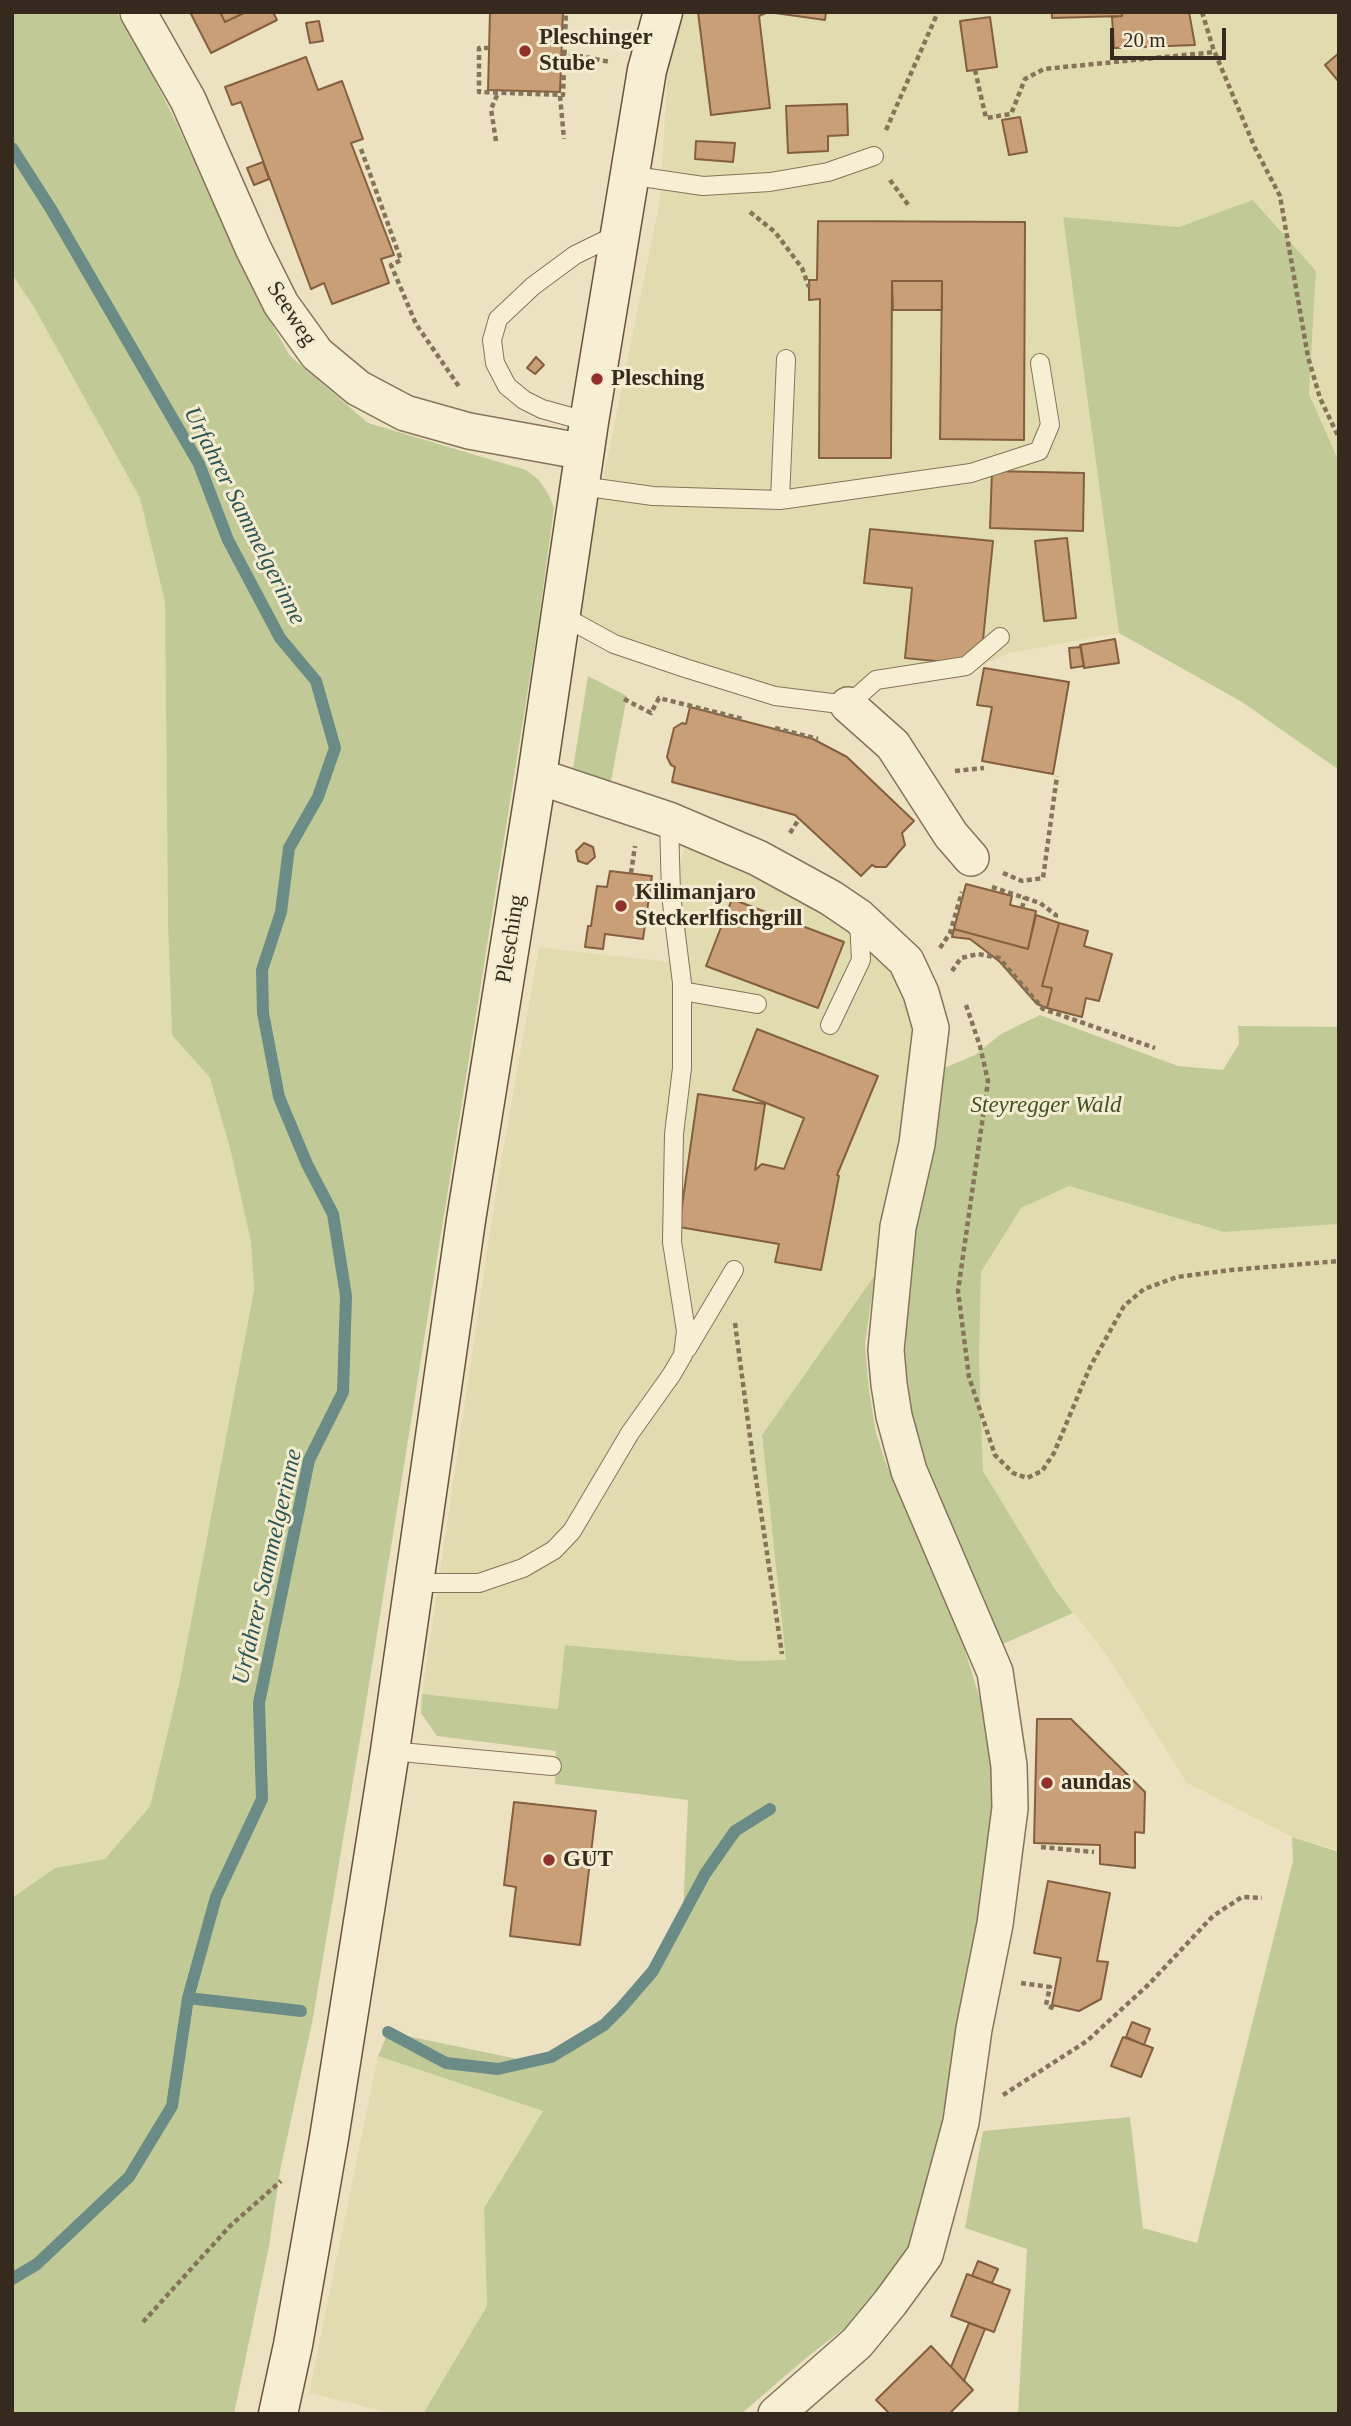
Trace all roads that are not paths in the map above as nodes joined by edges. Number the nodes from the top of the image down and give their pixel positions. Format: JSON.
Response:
{"nodes":[{"id":1,"x":138,"y":12,"type":"edge"},
{"id":2,"x":663,"y":12,"type":"edge"},
{"id":3,"x":874,"y":156,"type":"road end"},
{"id":4,"x":628,"y":175,"type":"junction"},
{"id":5,"x":620,"y":233,"type":"junction"},
{"id":6,"x":786,"y":359,"type":"dead end"},
{"id":7,"x":1040,"y":363,"type":"dead end"},
{"id":8,"x":585,"y":453,"type":"junction"},
{"id":9,"x":780,"y":500,"type":"junction"},
{"id":10,"x":561,"y":615,"type":"junction"},
{"id":11,"x":1000,"y":637,"type":"dead end"},
{"id":12,"x":848,"y":705,"type":"junction"},
{"id":13,"x":537,"y":776,"type":"junction"},
{"id":14,"x":669,"y":820,"type":"junction"},
{"id":15,"x":971,"y":858,"type":"road end"},
{"id":16,"x":859,"y":917,"type":"junction"},
{"id":17,"x":682,"y":990,"type":"junction"},
{"id":18,"x":757,"y":1004,"type":"dead end"},
{"id":19,"x":830,"y":1025,"type":"dead end"},
{"id":20,"x":734,"y":1270,"type":"dead end"},
{"id":21,"x":683,"y":1355,"type":"junction"},
{"id":22,"x":414,"y":1583,"type":"junction"},
{"id":23,"x":390,"y":1751,"type":"junction"},
{"id":24,"x":552,"y":1766,"type":"dead end"},
{"id":25,"x":278,"y":2414,"type":"edge"},
{"id":26,"x":776,"y":2414,"type":"edge"}],
"edges":[{"from":1,"to":8,"type":"street","name":"Seeweg"},
{"from":2,"to":4,"type":"main road","name":"Plesching"},
{"from":3,"to":4,"type":"lane"},
{"from":4,"to":5,"type":"main road","name":"Plesching"},
{"from":5,"to":8,"type":"main road","name":"Plesching"},
{"from":5,"to":8,"type":"lane"},
{"from":6,"to":9,"type":"lane"},
{"from":7,"to":9,"type":"lane"},
{"from":8,"to":9,"type":"lane"},
{"from":8,"to":10,"type":"main road","name":"Plesching"},
{"from":10,"to":12,"type":"lane"},
{"from":10,"to":13,"type":"main road","name":"Plesching"},
{"from":11,"to":12,"type":"lane"},
{"from":12,"to":15,"type":"street"},
{"from":13,"to":14,"type":"street"},
{"from":13,"to":22,"type":"main road","name":"Plesching"},
{"from":14,"to":16,"type":"street"},
{"from":14,"to":17,"type":"lane"},
{"from":16,"to":19,"type":"lane"},
{"from":16,"to":26,"type":"street"},
{"from":17,"to":18,"type":"lane"},
{"from":17,"to":21,"type":"lane"},
{"from":20,"to":21,"type":"lane"},
{"from":21,"to":22,"type":"lane"},
{"from":22,"to":23,"type":"main road","name":"Plesching"},
{"from":23,"to":24,"type":"lane"},
{"from":23,"to":25,"type":"main road","name":"Plesching"}]}
